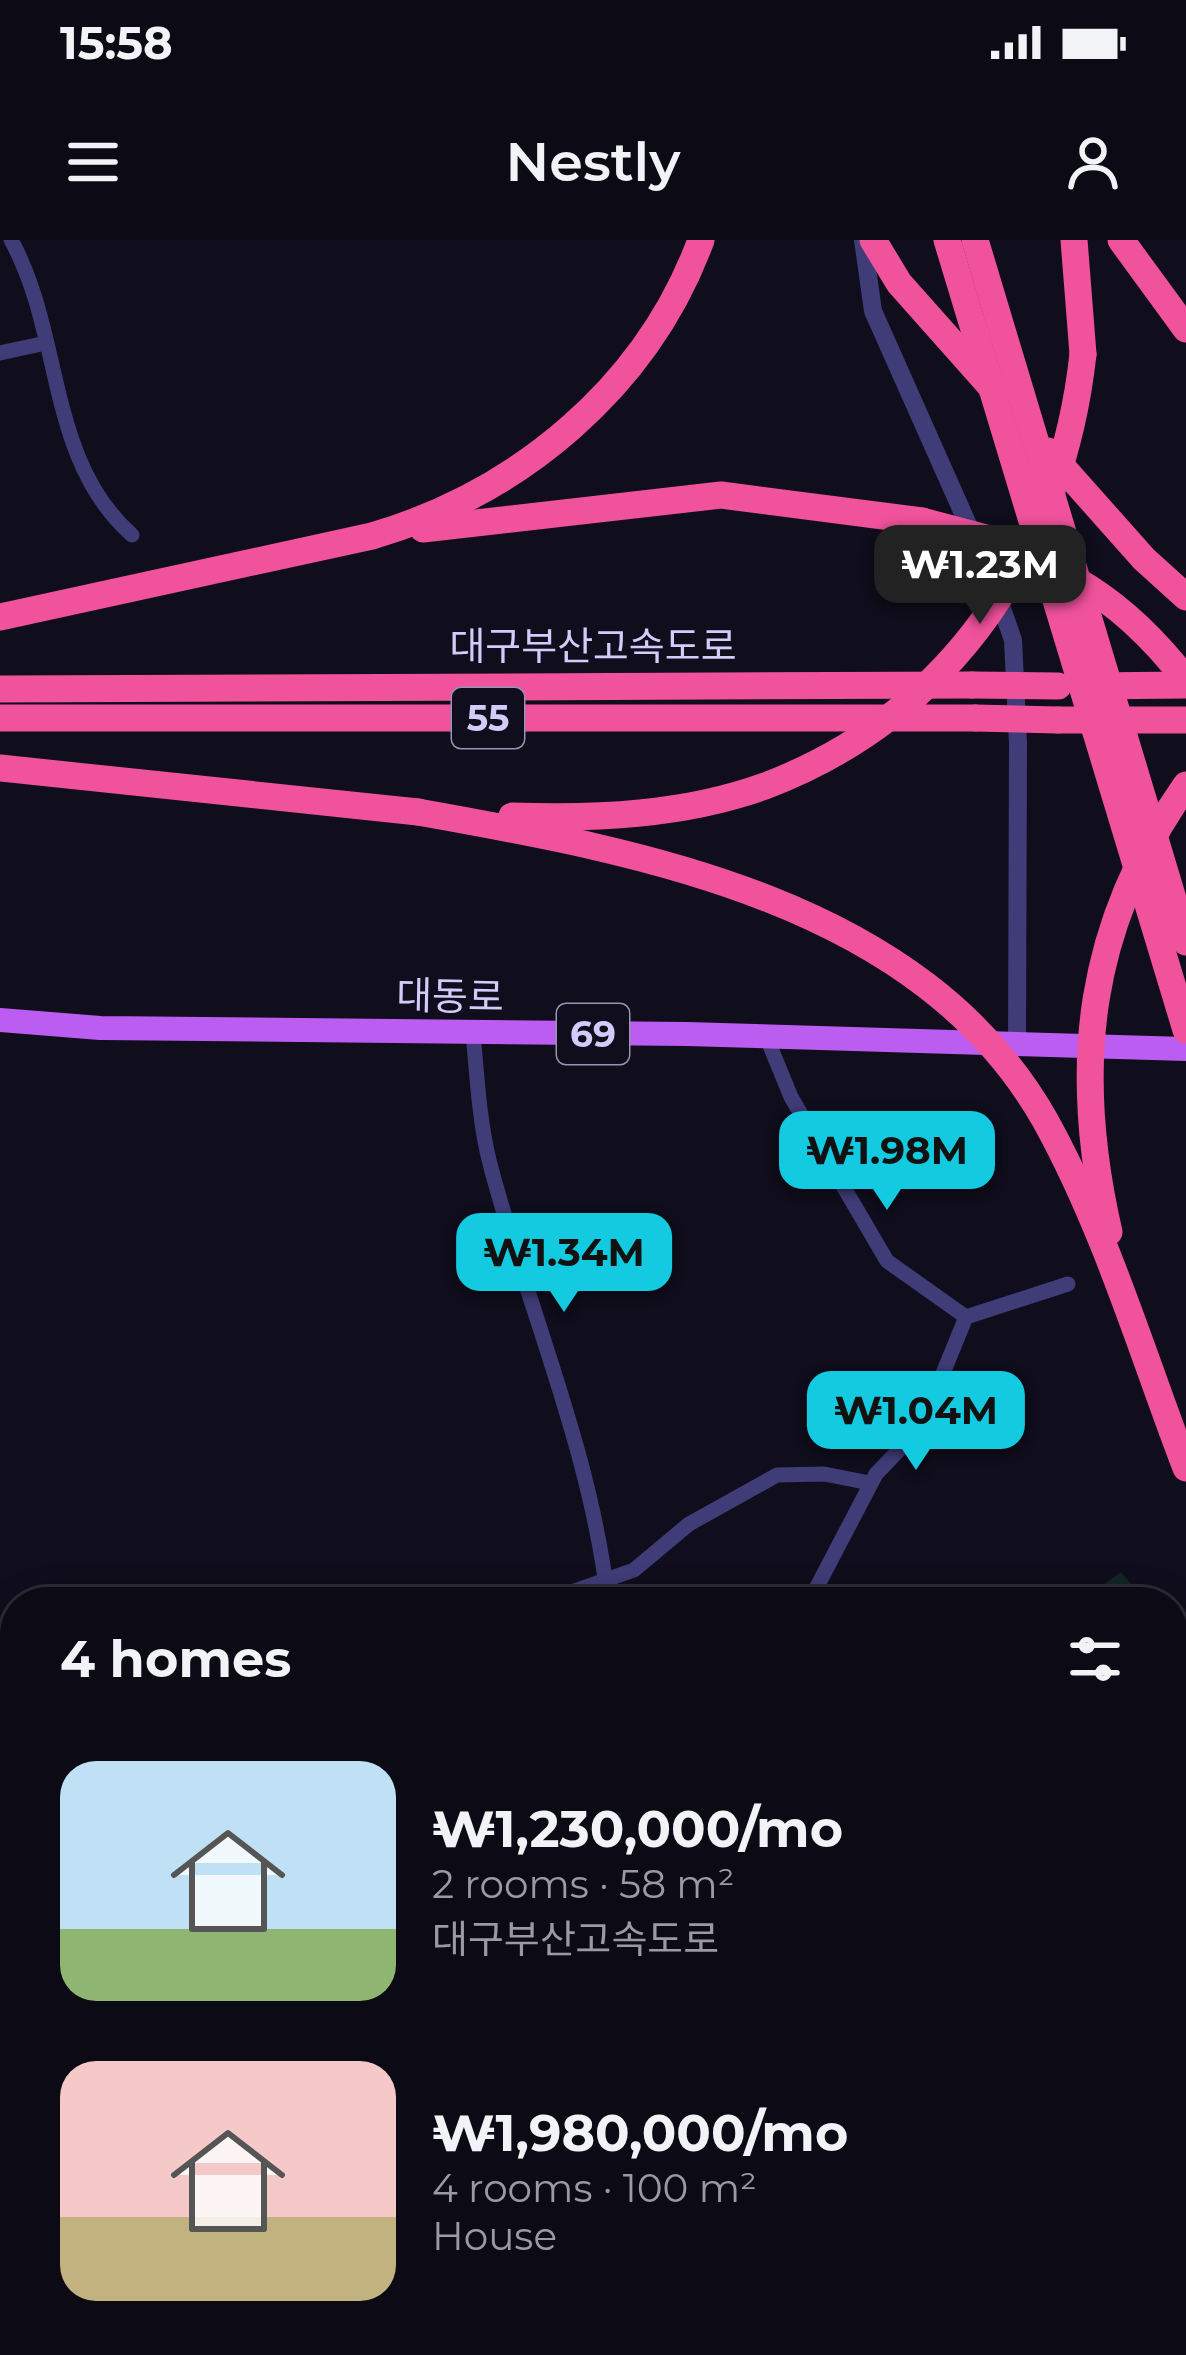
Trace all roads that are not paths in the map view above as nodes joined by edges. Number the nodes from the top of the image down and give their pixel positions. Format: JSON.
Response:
{"nodes":[{"id":1,"x":11,"y":240,"type":"edge"},
{"id":2,"x":701,"y":240,"type":"edge"},
{"id":3,"x":863,"y":240,"type":"edge"},
{"id":4,"x":873,"y":240,"type":"edge"},
{"id":5,"x":947,"y":240,"type":"edge"},
{"id":6,"x":975,"y":240,"type":"edge"},
{"id":7,"x":1074,"y":240,"type":"edge"},
{"id":8,"x":1121,"y":240,"type":"edge"},
{"id":9,"x":1186,"y":329,"type":"edge"},
{"id":10,"x":46,"y":343,"type":"junction"},
{"id":11,"x":0,"y":353,"type":"edge"},
{"id":12,"x":132,"y":535,"type":"dead end"},
{"id":13,"x":372,"y":536,"type":"junction"},
{"id":14,"x":1186,"y":597,"type":"edge"},
{"id":15,"x":0,"y":617,"type":"edge"},
{"id":16,"x":1186,"y":682,"type":"edge"},
{"id":17,"x":0,"y":689,"type":"edge"},
{"id":18,"x":0,"y":718,"type":"edge"},
{"id":19,"x":1186,"y":720,"type":"edge"},
{"id":20,"x":0,"y":768,"type":"edge"},
{"id":21,"x":1186,"y":785,"type":"edge"},
{"id":22,"x":418,"y":812,"type":"junction"},
{"id":23,"x":1186,"y":942,"type":"edge"},
{"id":24,"x":0,"y":1020,"type":"edge"},
{"id":25,"x":1186,"y":1030,"type":"edge"},
{"id":26,"x":473,"y":1033,"type":"junction"},
{"id":27,"x":766,"y":1036,"type":"junction"},
{"id":28,"x":1017,"y":1046,"type":"junction"},
{"id":29,"x":1186,"y":1049,"type":"edge"},
{"id":30,"x":1068,"y":1284,"type":"dead end"},
{"id":31,"x":966,"y":1317,"type":"junction"},
{"id":32,"x":1186,"y":1465,"type":"edge"},
{"id":33,"x":870,"y":1484,"type":"junction"},
{"id":34,"x":606,"y":1582,"type":"junction"},
{"id":35,"x":590,"y":1587,"type":"edge"},
{"id":36,"x":606,"y":1587,"type":"edge"},
{"id":37,"x":816,"y":1587,"type":"edge"}],
"edges":[{"from":1,"to":10,"type":"street"},
{"from":2,"to":13,"type":"highway"},
{"from":3,"to":28,"type":"street"},
{"from":4,"to":14,"type":"highway"},
{"from":5,"to":25,"type":"highway","bridge":true},
{"from":6,"to":23,"type":"highway","bridge":true},
{"from":7,"to":22,"type":"highway","bridge":true},
{"from":8,"to":9,"type":"highway"},
{"from":10,"to":11,"type":"street"},
{"from":10,"to":12,"type":"street"},
{"from":13,"to":15,"type":"highway"},
{"from":13,"to":16,"type":"highway","bridge":true},
{"from":16,"to":17,"type":"highway","name":"대구부산고속도로","number":"55","bridge":true},
{"from":18,"to":19,"type":"highway","name":"대구부산고속도로","number":"55","bridge":true},
{"from":20,"to":22,"type":"highway"},
{"from":21,"to":32,"type":"highway","bridge":true},
{"from":22,"to":32,"type":"highway","bridge":true},
{"from":24,"to":26,"type":"main road","name":"대동로","number":"69"},
{"from":26,"to":27,"type":"main road","name":"대동로","number":"69"},
{"from":26,"to":34,"type":"street"},
{"from":27,"to":28,"type":"main road","name":"대동로","number":"69"},
{"from":27,"to":31,"type":"street"},
{"from":28,"to":29,"type":"main road","name":"대동로","number":"69"},
{"from":30,"to":31,"type":"street"},
{"from":31,"to":33,"type":"street"},
{"from":33,"to":34,"type":"street"},
{"from":33,"to":37,"type":"street"},
{"from":34,"to":35,"type":"street"},
{"from":34,"to":36,"type":"street"}]}
